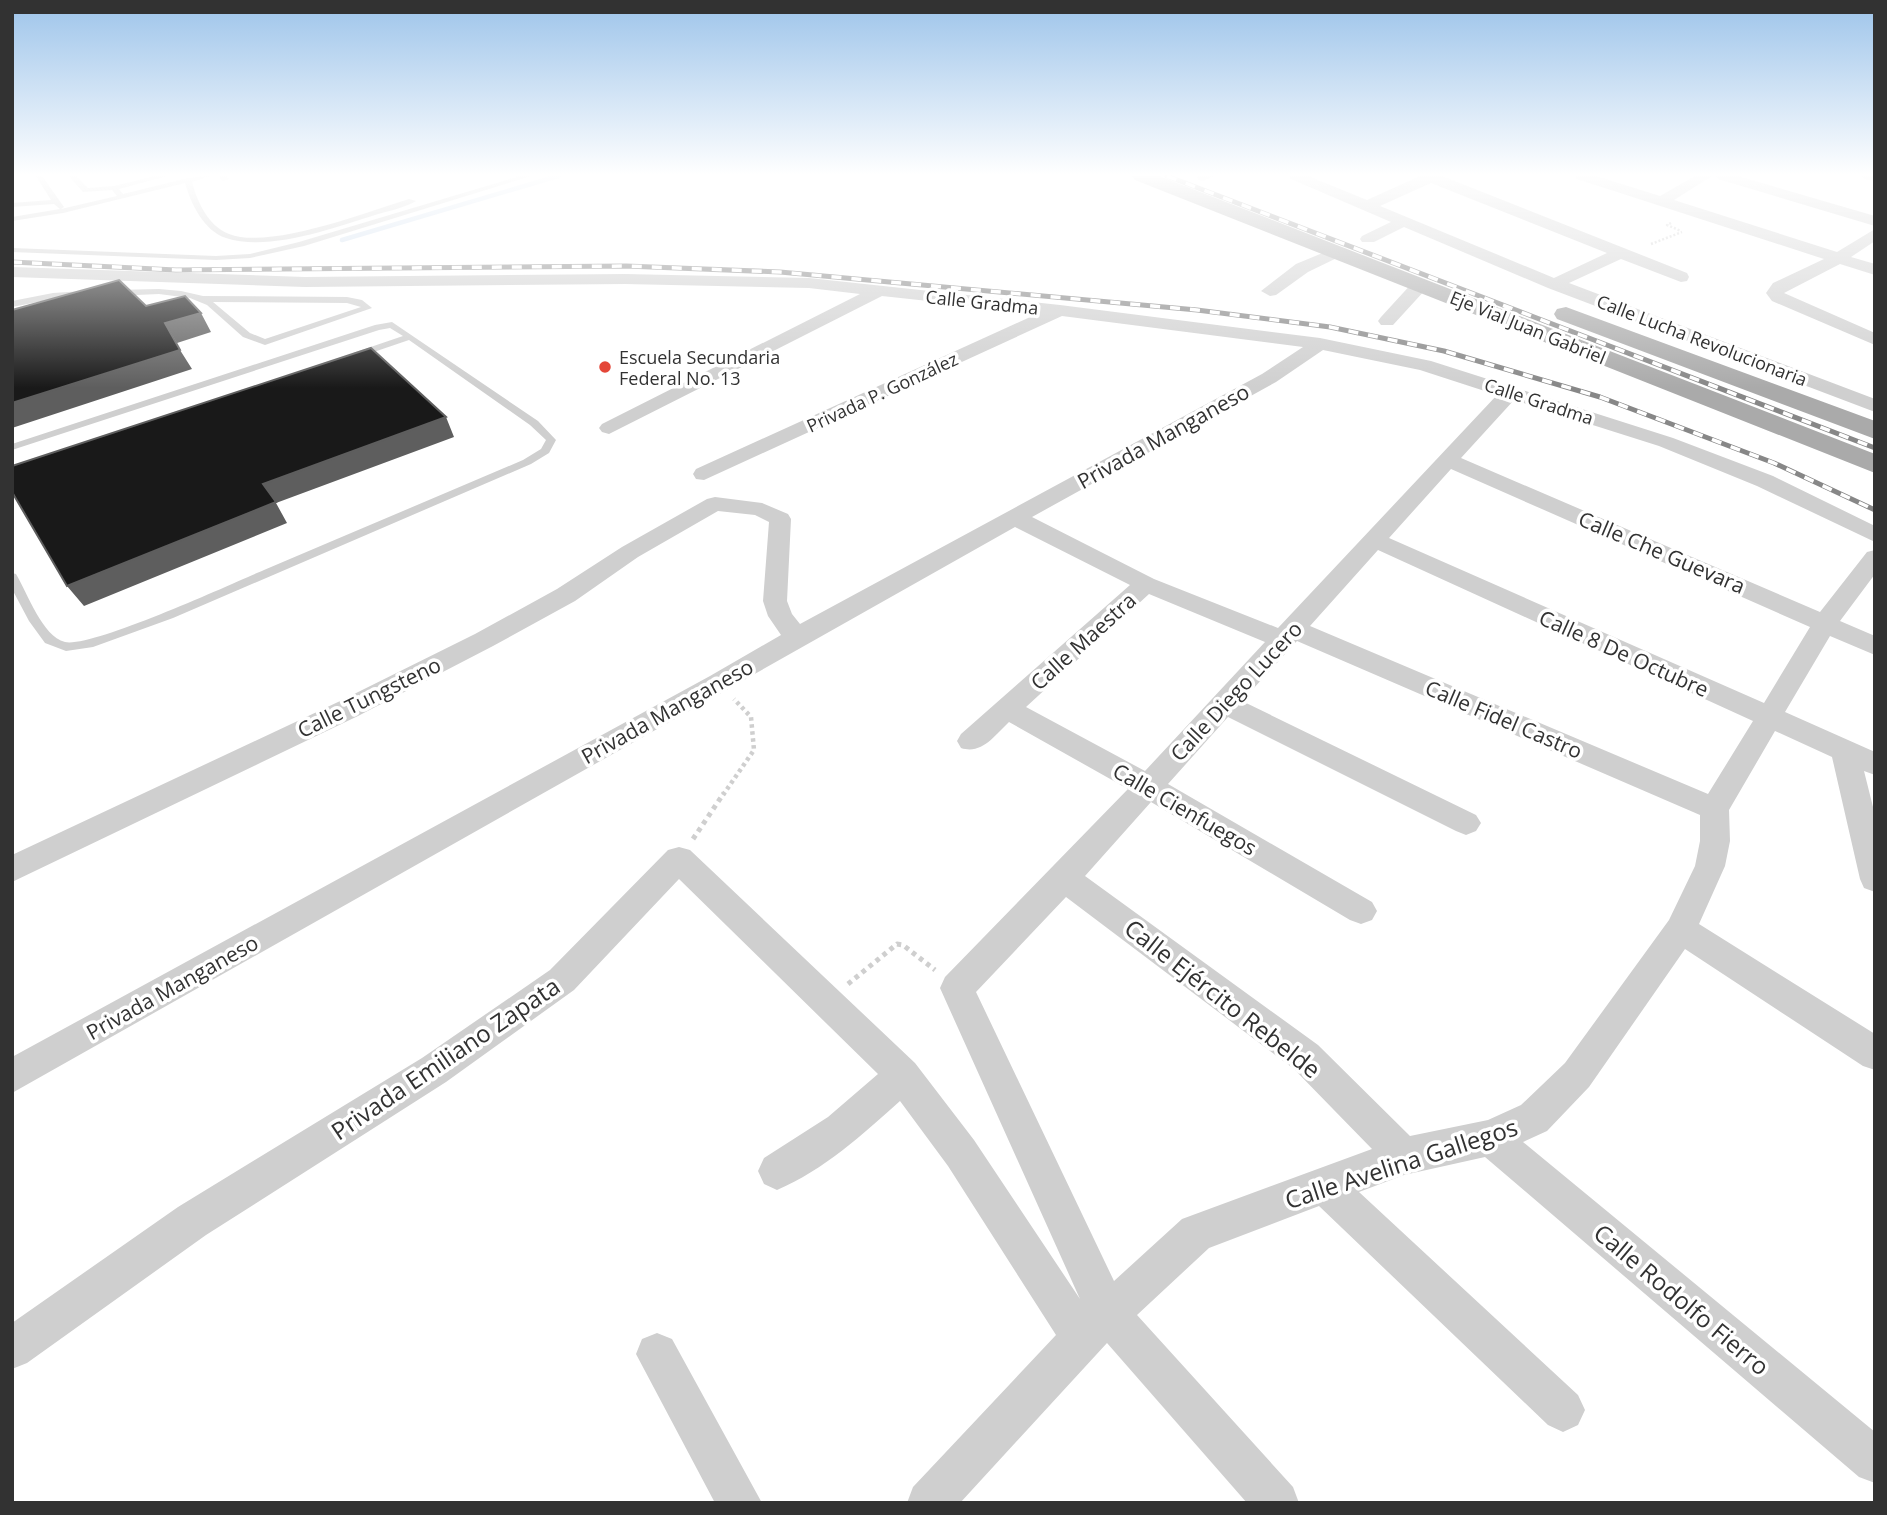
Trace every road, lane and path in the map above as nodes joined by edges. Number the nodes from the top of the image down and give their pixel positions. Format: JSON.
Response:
{"nodes":[{"id":1,"x":290,"y":247,"type":"edge"},
{"id":2,"x":1325,"y":247,"type":"edge"},
{"id":3,"x":1354,"y":247,"type":"edge"},
{"id":4,"x":1388,"y":247,"type":"edge"},
{"id":5,"x":1466,"y":247,"type":"edge"},
{"id":6,"x":1605,"y":247,"type":"edge"},
{"id":7,"x":1803,"y":247,"type":"edge"},
{"id":8,"x":1856,"y":247,"type":"edge"},
{"id":9,"x":1394,"y":249,"type":"dead end"},
{"id":10,"x":12,"y":250,"type":"edge"},
{"id":11,"x":1621,"y":253,"type":"junction"},
{"id":12,"x":1839,"y":258,"type":"junction"},
{"id":13,"x":1875,"y":270,"type":"edge"},
{"id":14,"x":12,"y":272,"type":"edge"},
{"id":15,"x":1681,"y":277,"type":"dead end"},
{"id":16,"x":1554,"y":284,"type":"junction"},
{"id":17,"x":1420,"y":285,"type":"junction"},
{"id":18,"x":879,"y":291,"type":"junction"},
{"id":19,"x":1270,"y":291,"type":"dead end"},
{"id":20,"x":102,"y":295,"type":"edge"},
{"id":21,"x":202,"y":299,"type":"junction"},
{"id":22,"x":12,"y":304,"type":"edge"},
{"id":23,"x":65,"y":307,"type":"edge"},
{"id":24,"x":1550,"y":308,"type":"dead end"},
{"id":25,"x":1060,"y":310,"type":"junction"},
{"id":26,"x":1811,"y":314,"type":"junction"},
{"id":27,"x":1387,"y":321,"type":"dead end"},
{"id":28,"x":1875,"y":322,"type":"edge"},
{"id":29,"x":410,"y":337,"type":"junction"},
{"id":30,"x":1875,"y":340,"type":"edge"},
{"id":31,"x":1320,"y":344,"type":"junction"},
{"id":32,"x":341,"y":360,"type":"edge"},
{"id":33,"x":1511,"y":391,"type":"junction"},
{"id":34,"x":1875,"y":406,"type":"edge"},
{"id":35,"x":609,"y":428,"type":"dead end"},
{"id":36,"x":1875,"y":431,"type":"edge"},
{"id":37,"x":12,"y":447,"type":"edge"},
{"id":38,"x":1448,"y":460,"type":"junction"},
{"id":39,"x":1875,"y":464,"type":"edge"},
{"id":40,"x":704,"y":474,"type":"dead end"},
{"id":41,"x":1015,"y":518,"type":"junction"},
{"id":42,"x":1875,"y":535,"type":"edge"},
{"id":43,"x":1375,"y":540,"type":"junction"},
{"id":44,"x":1875,"y":557,"type":"edge"},
{"id":45,"x":12,"y":577,"type":"edge"},
{"id":46,"x":1146,"y":584,"type":"junction"},
{"id":47,"x":1825,"y":623,"type":"junction"},
{"id":48,"x":1288,"y":634,"type":"junction"},
{"id":49,"x":796,"y":637,"type":"junction"},
{"id":50,"x":1875,"y":646,"type":"edge"},
{"id":51,"x":719,"y":683,"type":"junction"},
{"id":52,"x":1224,"y":704,"type":"junction"},
{"id":53,"x":1008,"y":709,"type":"junction"},
{"id":54,"x":1767,"y":718,"type":"junction"},
{"id":55,"x":971,"y":741,"type":"dead end"},
{"id":56,"x":1845,"y":751,"type":"junction"},
{"id":57,"x":1875,"y":764,"type":"edge"},
{"id":58,"x":1148,"y":786,"type":"junction"},
{"id":59,"x":1714,"y":809,"type":"junction"},
{"id":60,"x":1466,"y":823,"type":"dead end"},
{"id":61,"x":679,"y":859,"type":"junction"},
{"id":62,"x":12,"y":869,"type":"edge"},
{"id":63,"x":1064,"y":878,"type":"junction"},
{"id":64,"x":1875,"y":878,"type":"edge"},
{"id":65,"x":1361,"y":911,"type":"dead end"},
{"id":66,"x":1681,"y":929,"type":"junction"},
{"id":67,"x":957,"y":988,"type":"junction"},
{"id":68,"x":827,"y":1002,"type":"junction"},
{"id":69,"x":1875,"y":1054,"type":"edge"},
{"id":70,"x":903,"y":1075,"type":"junction"},
{"id":71,"x":12,"y":1076,"type":"edge"},
{"id":72,"x":1490,"y":1138,"type":"junction"},
{"id":73,"x":1404,"y":1156,"type":"junction"},
{"id":74,"x":777,"y":1171,"type":"dead end"},
{"id":75,"x":1325,"y":1186,"type":"junction"},
{"id":76,"x":1095,"y":1326,"type":"junction"},
{"id":77,"x":12,"y":1348,"type":"edge"},
{"id":78,"x":657,"y":1354,"type":"dead end"},
{"id":79,"x":1563,"y":1410,"type":"dead end"},
{"id":80,"x":1875,"y":1461,"type":"edge"},
{"id":81,"x":740,"y":1503,"type":"edge"},
{"id":82,"x":929,"y":1503,"type":"edge"},
{"id":83,"x":1277,"y":1503,"type":"edge"}],
"edges":[{"from":1,"to":10,"type":"lane"},
{"from":2,"to":19,"type":"street"},
{"from":3,"to":17,"type":"main road","name":"Eje Vial Juan Gabriel"},
{"from":4,"to":9,"type":"main road","name":"Eje Vial Juan Gabriel"},
{"from":5,"to":16,"type":"street","name":"Calle Lucha Revolucionaria"},
{"from":6,"to":11,"type":"street"},
{"from":7,"to":12,"type":"street"},
{"from":8,"to":12,"type":"street"},
{"from":11,"to":15,"type":"street"},
{"from":11,"to":16,"type":"street"},
{"from":12,"to":13,"type":"street"},
{"from":12,"to":26,"type":"street"},
{"from":14,"to":18,"type":"street","name":"Calle Gradma"},
{"from":16,"to":34,"type":"street","name":"Calle Lucha Revolucionaria"},
{"from":17,"to":27,"type":"street"},
{"from":17,"to":39,"type":"main road","name":"Eje Vial Juan Gabriel"},
{"from":18,"to":25,"type":"street","name":"Calle Gradma"},
{"from":18,"to":35,"type":"street"},
{"from":20,"to":21,"type":"lane"},
{"from":21,"to":21,"type":"lane"},
{"from":22,"to":23,"type":"lane"},
{"from":24,"to":36,"type":"main road","name":"Eje Vial Juan Gabriel"},
{"from":25,"to":31,"type":"street","name":"Calle Gradma"},
{"from":25,"to":40,"type":"street","name":"Privada P. González"},
{"from":26,"to":28,"type":"street"},
{"from":26,"to":30,"type":"street"},
{"from":29,"to":32,"type":"lane"},
{"from":29,"to":37,"type":"lane"},
{"from":29,"to":45,"type":"lane"},
{"from":31,"to":33,"type":"street","name":"Calle Gradma"},
{"from":31,"to":41,"type":"street","name":"Privada Manganeso"},
{"from":33,"to":38,"type":"street","name":"Calle Diego Lucero"},
{"from":33,"to":42,"type":"street","name":"Calle Gradma"},
{"from":38,"to":43,"type":"street","name":"Calle Diego Lucero"},
{"from":38,"to":47,"type":"street","name":"Calle Che Guevara"},
{"from":41,"to":46,"type":"street"},
{"from":41,"to":49,"type":"street","name":"Privada Manganeso"},
{"from":43,"to":48,"type":"street","name":"Calle Diego Lucero"},
{"from":43,"to":54,"type":"street","name":"Calle 8 De Octubre"},
{"from":44,"to":47,"type":"street"},
{"from":46,"to":48,"type":"street","name":"Calle Maestra"},
{"from":46,"to":53,"type":"street","name":"Calle Maestra"},
{"from":47,"to":50,"type":"street","name":"Calle Che Guevara"},
{"from":47,"to":54,"type":"street"},
{"from":48,"to":52,"type":"street","name":"Calle Diego Lucero"},
{"from":48,"to":59,"type":"street","name":"Calle Fidel Castro"},
{"from":49,"to":51,"type":"street","name":"Privada Manganeso"},
{"from":49,"to":62,"type":"street","name":"Calle Tungsteno"},
{"from":51,"to":61,"type":"path"},
{"from":51,"to":71,"type":"street","name":"Privada Manganeso"},
{"from":52,"to":58,"type":"street","name":"Calle Diego Lucero"},
{"from":52,"to":60,"type":"street"},
{"from":53,"to":55,"type":"street","name":"Calle Maestra"},
{"from":53,"to":58,"type":"street","name":"Calle Cienfuegos"},
{"from":54,"to":56,"type":"street","name":"Calle 8 De Octubre"},
{"from":54,"to":59,"type":"street"},
{"from":56,"to":57,"type":"street","name":"Calle 8 De Octubre"},
{"from":56,"to":64,"type":"street"},
{"from":58,"to":63,"type":"street","name":"Calle Diego Lucero"},
{"from":58,"to":65,"type":"street","name":"Calle Cienfuegos"},
{"from":59,"to":66,"type":"street","name":"Calle Avelina Gallegos"},
{"from":61,"to":68,"type":"street"},
{"from":61,"to":77,"type":"street","name":"Privada Emiliano Zapata"},
{"from":63,"to":67,"type":"street","name":"Calle Diego Lucero"},
{"from":63,"to":73,"type":"street","name":"Calle Ejército Rebelde"},
{"from":66,"to":69,"type":"street"},
{"from":66,"to":72,"type":"street","name":"Calle Avelina Gallegos"},
{"from":67,"to":68,"type":"path"},
{"from":67,"to":76,"type":"street"},
{"from":68,"to":70,"type":"street"},
{"from":70,"to":74,"type":"street"},
{"from":70,"to":76,"type":"street"},
{"from":72,"to":73,"type":"street","name":"Calle Avelina Gallegos"},
{"from":72,"to":80,"type":"street","name":"Calle Rodolfo Fierro"},
{"from":73,"to":75,"type":"street","name":"Calle Avelina Gallegos"},
{"from":75,"to":76,"type":"street","name":"Calle Avelina Gallegos"},
{"from":75,"to":79,"type":"street"},
{"from":76,"to":82,"type":"street","name":"Calle Avelina Gallegos"},
{"from":76,"to":83,"type":"street"},
{"from":78,"to":81,"type":"street"}]}
